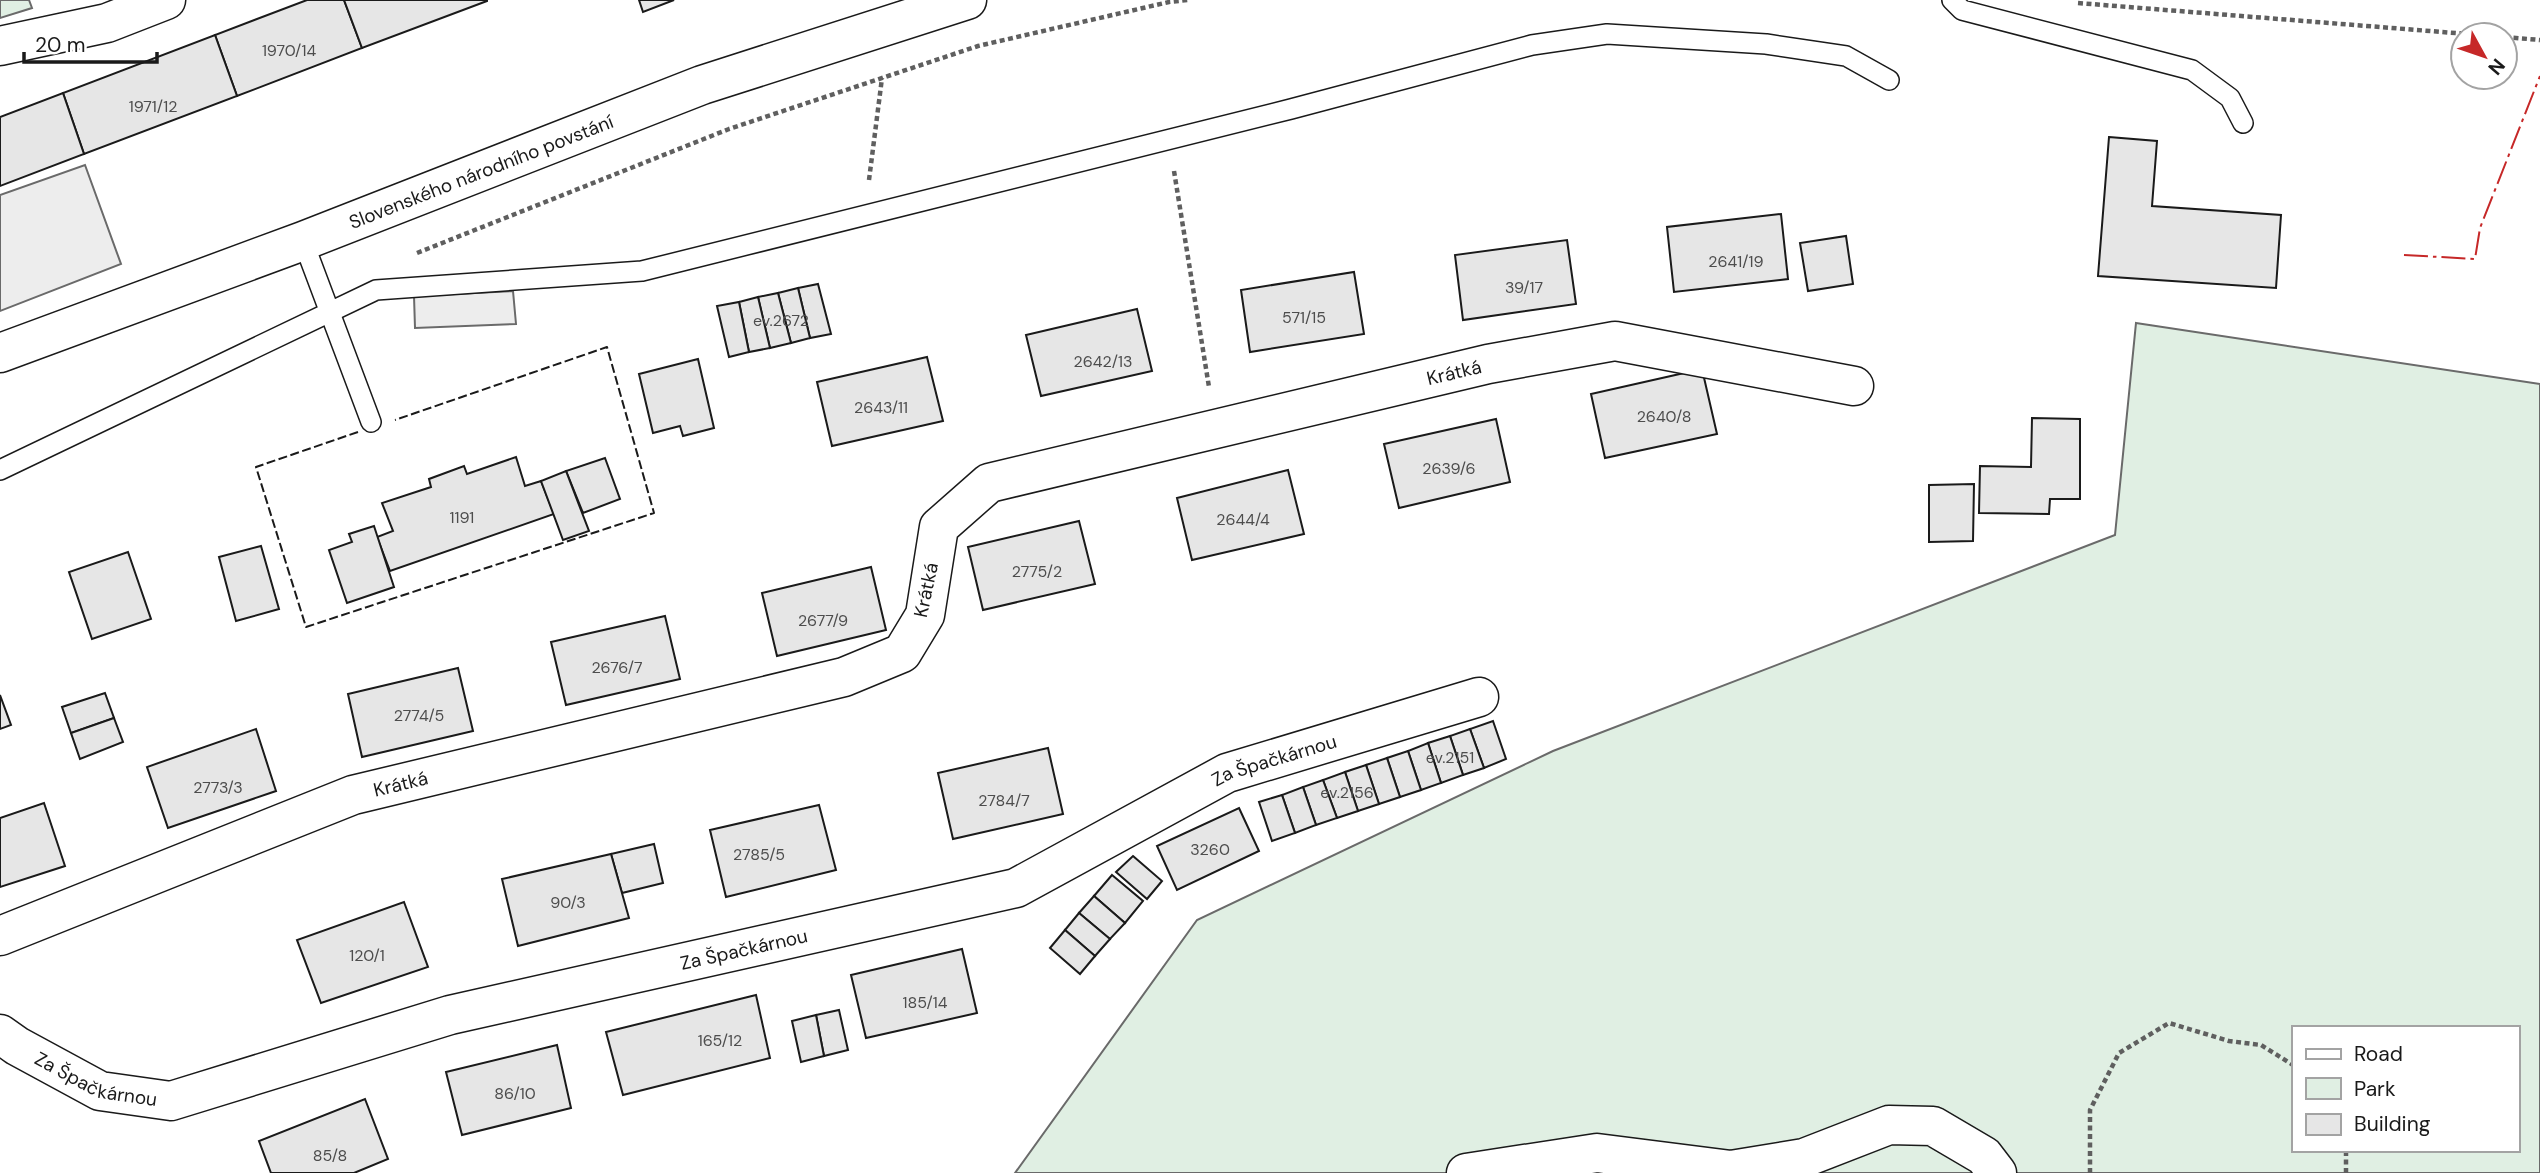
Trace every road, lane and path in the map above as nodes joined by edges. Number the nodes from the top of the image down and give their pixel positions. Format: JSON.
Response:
{"nodes":[{"id":1,"x":166,"y":0,"type":"edge"},
{"id":2,"x":967,"y":0,"type":"edge"},
{"id":3,"x":1188,"y":0,"type":"edge"},
{"id":4,"x":1952,"y":0,"type":"edge"},
{"id":5,"x":2076,"y":3,"type":"dead end"},
{"id":6,"x":2449,"y":33,"type":"edge"},
{"id":7,"x":2519,"y":38,"type":"edge"},
{"id":8,"x":2540,"y":40,"type":"edge"},
{"id":9,"x":0,"y":46,"type":"edge"},
{"id":10,"x":882,"y":78,"type":"junction"},
{"id":11,"x":1889,"y":80,"type":"dead end"},
{"id":12,"x":2243,"y":124,"type":"dead end"},
{"id":13,"x":1169,"y":139,"type":"junction"},
{"id":14,"x":864,"y":216,"type":"junction"},
{"id":15,"x":303,"y":241,"type":"junction"},
{"id":16,"x":376,"y":290,"type":"junction"},
{"id":17,"x":331,"y":312,"type":"junction"},
{"id":18,"x":0,"y":353,"type":"edge"},
{"id":19,"x":1854,"y":386,"type":"dead end"},
{"id":20,"x":371,"y":422,"type":"dead end"},
{"id":21,"x":1216,"y":429,"type":"junction"},
{"id":22,"x":0,"y":470,"type":"edge"},
{"id":23,"x":1479,"y":696,"type":"dead end"},
{"id":24,"x":0,"y":936,"type":"edge"},
{"id":25,"x":0,"y":1034,"type":"edge"},
{"id":26,"x":2292,"y":1064,"type":"edge"},
{"id":27,"x":2347,"y":1152,"type":"edge"},
{"id":28,"x":1466,"y":1173,"type":"edge"},
{"id":29,"x":1997,"y":1173,"type":"edge"},
{"id":30,"x":2090,"y":1173,"type":"edge"},
{"id":31,"x":2346,"y":1173,"type":"edge"}],
"edges":[{"from":1,"to":9,"type":"street"},
{"from":2,"to":15,"type":"street","name":"Slovenského národního povstání"},
{"from":3,"to":10,"type":"path"},
{"from":4,"to":12,"type":"lane"},
{"from":5,"to":6,"type":"path"},
{"from":7,"to":8,"type":"path"},
{"from":10,"to":14,"type":"path"},
{"from":10,"to":16,"type":"path"},
{"from":11,"to":13,"type":"lane"},
{"from":13,"to":14,"type":"lane"},
{"from":13,"to":21,"type":"path"},
{"from":14,"to":16,"type":"lane"},
{"from":15,"to":17,"type":"lane"},
{"from":15,"to":18,"type":"street","name":"Slovenského národního povstání"},
{"from":16,"to":17,"type":"lane"},
{"from":17,"to":20,"type":"lane"},
{"from":17,"to":22,"type":"lane"},
{"from":19,"to":21,"type":"street","name":"Krátká"},
{"from":21,"to":24,"type":"street","name":"Krátká"},
{"from":23,"to":25,"type":"street","name":"Za Špačkárnou"},
{"from":26,"to":30,"type":"path"},
{"from":27,"to":31,"type":"path"},
{"from":28,"to":29,"type":"street"}]}
